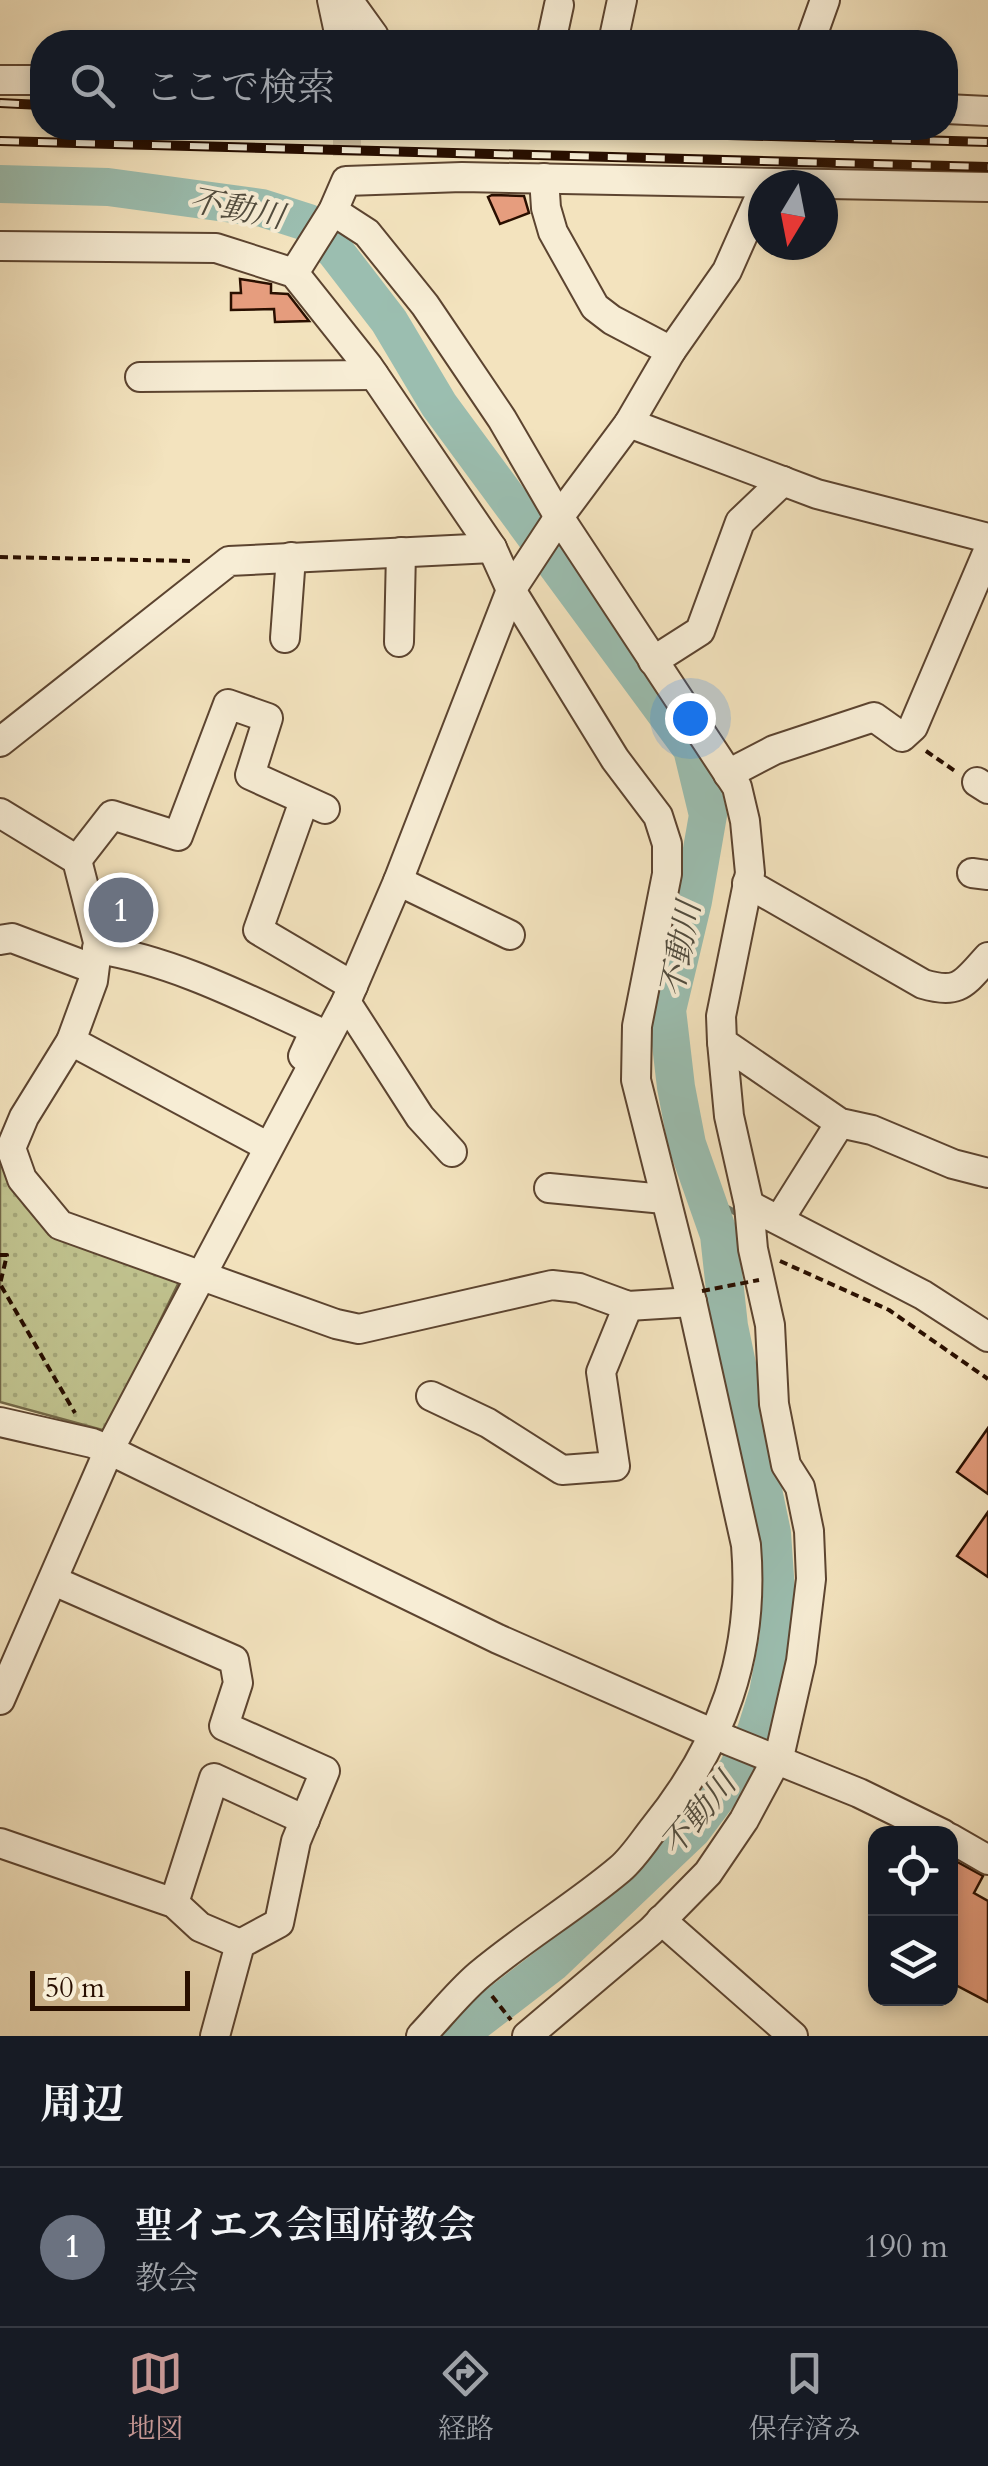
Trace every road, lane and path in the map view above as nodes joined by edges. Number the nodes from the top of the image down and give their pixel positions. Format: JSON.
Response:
{"nodes":[{"id":1,"x":332,"y":0,"type":"edge"},
{"id":2,"x":348,"y":0,"type":"edge"},
{"id":3,"x":622,"y":0,"type":"edge"},
{"id":4,"x":825,"y":0,"type":"edge"},
{"id":5,"x":560,"y":6,"type":"dead end"},
{"id":6,"x":338,"y":30,"type":"edge"},
{"id":7,"x":370,"y":30,"type":"edge"},
{"id":8,"x":554,"y":30,"type":"edge"},
{"id":9,"x":616,"y":30,"type":"edge"},
{"id":10,"x":814,"y":30,"type":"edge"},
{"id":11,"x":0,"y":80,"type":"edge"},
{"id":12,"x":30,"y":80,"type":"edge"},
{"id":13,"x":958,"y":110,"type":"edge"},
{"id":14,"x":988,"y":111,"type":"edge"},
{"id":15,"x":544,"y":178,"type":"junction"},
{"id":16,"x":748,"y":185,"type":"edge"},
{"id":17,"x":838,"y":186,"type":"edge"},
{"id":18,"x":988,"y":187,"type":"edge"},
{"id":19,"x":333,"y":211,"type":"junction"},
{"id":20,"x":748,"y":224,"type":"edge"},
{"id":21,"x":0,"y":246,"type":"edge"},
{"id":22,"x":294,"y":274,"type":"junction"},
{"id":23,"x":671,"y":350,"type":"junction"},
{"id":24,"x":374,"y":375,"type":"junction"},
{"id":25,"x":140,"y":377,"type":"dead end"},
{"id":26,"x":629,"y":423,"type":"junction"},
{"id":27,"x":784,"y":481,"type":"junction"},
{"id":28,"x":559,"y":517,"type":"junction"},
{"id":29,"x":988,"y":538,"type":"edge"},
{"id":30,"x":492,"y":548,"type":"junction"},
{"id":31,"x":988,"y":551,"type":"edge"},
{"id":32,"x":400,"y":552,"type":"junction"},
{"id":33,"x":0,"y":557,"type":"edge"},
{"id":34,"x":291,"y":557,"type":"junction"},
{"id":35,"x":191,"y":561,"type":"dead end"},
{"id":36,"x":510,"y":590,"type":"junction"},
{"id":37,"x":285,"y":638,"type":"dead end"},
{"id":38,"x":399,"y":642,"type":"dead end"},
{"id":39,"x":653,"y":661,"type":"junction"},
{"id":40,"x":914,"y":734,"type":"junction"},
{"id":41,"x":0,"y":742,"type":"edge"},
{"id":42,"x":728,"y":774,"type":"junction"},
{"id":43,"x":982,"y":786,"type":"edge"},
{"id":44,"x":0,"y":812,"type":"edge"},
{"id":45,"x":77,"y":860,"type":"junction"},
{"id":46,"x":398,"y":881,"type":"junction"},
{"id":47,"x":747,"y":883,"type":"junction"},
{"id":48,"x":510,"y":935,"type":"dead end"},
{"id":49,"x":0,"y":940,"type":"edge"},
{"id":50,"x":988,"y":957,"type":"edge"},
{"id":51,"x":96,"y":959,"type":"junction"},
{"id":52,"x":350,"y":994,"type":"junction"},
{"id":53,"x":71,"y":1041,"type":"junction"},
{"id":54,"x":722,"y":1042,"type":"junction"},
{"id":55,"x":300,"y":1085,"type":"junction"},
{"id":56,"x":840,"y":1123,"type":"junction"},
{"id":57,"x":267,"y":1146,"type":"junction"},
{"id":58,"x":452,"y":1152,"type":"dead end"},
{"id":59,"x":988,"y":1172,"type":"edge"},
{"id":60,"x":550,"y":1188,"type":"dead end"},
{"id":61,"x":664,"y":1199,"type":"junction"},
{"id":62,"x":750,"y":1205,"type":"junction"},
{"id":63,"x":779,"y":1220,"type":"junction"},
{"id":64,"x":753,"y":1249,"type":"junction"},
{"id":65,"x":0,"y":1255,"type":"edge"},
{"id":66,"x":201,"y":1273,"type":"junction"},
{"id":67,"x":759,"y":1280,"type":"dead end"},
{"id":68,"x":697,"y":1297,"type":"junction"},
{"id":69,"x":628,"y":1306,"type":"junction"},
{"id":70,"x":988,"y":1337,"type":"edge"},
{"id":71,"x":988,"y":1379,"type":"edge"},
{"id":72,"x":431,"y":1396,"type":"dead end"},
{"id":73,"x":0,"y":1422,"type":"edge"},
{"id":74,"x":100,"y":1446,"type":"junction"},
{"id":75,"x":54,"y":1581,"type":"junction"},
{"id":76,"x":0,"y":1700,"type":"edge"},
{"id":77,"x":722,"y":1737,"type":"junction"},
{"id":78,"x":773,"y":1759,"type":"junction"},
{"id":79,"x":304,"y":1820,"type":"junction"},
{"id":80,"x":926,"y":1826,"type":"edge"},
{"id":81,"x":0,"y":1843,"type":"edge"},
{"id":82,"x":958,"y":1843,"type":"edge"},
{"id":83,"x":988,"y":1860,"type":"edge"},
{"id":84,"x":174,"y":1903,"type":"junction"},
{"id":85,"x":661,"y":1920,"type":"junction"},
{"id":86,"x":240,"y":1944,"type":"junction"},
{"id":87,"x":477,"y":1977,"type":"junction"},
{"id":88,"x":534,"y":2029,"type":"edge"},
{"id":89,"x":215,"y":2036,"type":"edge"},
{"id":90,"x":420,"y":2036,"type":"edge"},
{"id":91,"x":793,"y":2036,"type":"edge"}],
"edges":[{"from":1,"to":6,"type":"street"},
{"from":2,"to":7,"type":"street"},
{"from":3,"to":9,"type":"street"},
{"from":4,"to":10,"type":"street"},
{"from":5,"to":8,"type":"street"},
{"from":11,"to":12,"type":"street"},
{"from":13,"to":14,"type":"street"},
{"from":15,"to":16,"type":"street"},
{"from":15,"to":19,"type":"street"},
{"from":15,"to":23,"type":"street"},
{"from":17,"to":18,"type":"street"},
{"from":19,"to":22,"type":"street"},
{"from":19,"to":28,"type":"street"},
{"from":20,"to":23,"type":"street"},
{"from":21,"to":22,"type":"street"},
{"from":22,"to":24,"type":"street"},
{"from":23,"to":26,"type":"street"},
{"from":24,"to":25,"type":"street"},
{"from":24,"to":30,"type":"street"},
{"from":26,"to":27,"type":"street"},
{"from":26,"to":28,"type":"street"},
{"from":27,"to":29,"type":"street"},
{"from":27,"to":39,"type":"street"},
{"from":28,"to":36,"type":"street"},
{"from":28,"to":39,"type":"street"},
{"from":30,"to":32,"type":"street"},
{"from":30,"to":36,"type":"street"},
{"from":31,"to":40,"type":"street"},
{"from":32,"to":34,"type":"street"},
{"from":32,"to":38,"type":"street"},
{"from":33,"to":35,"type":"path"},
{"from":34,"to":37,"type":"street"},
{"from":34,"to":41,"type":"street"},
{"from":36,"to":46,"type":"street"},
{"from":36,"to":61,"type":"street"},
{"from":39,"to":42,"type":"street"},
{"from":40,"to":42,"type":"street"},
{"from":40,"to":43,"type":"path"},
{"from":42,"to":47,"type":"street"},
{"from":44,"to":45,"type":"street"},
{"from":45,"to":51,"type":"street"},
{"from":45,"to":52,"type":"street"},
{"from":46,"to":48,"type":"street"},
{"from":46,"to":52,"type":"street"},
{"from":47,"to":50,"type":"street"},
{"from":47,"to":54,"type":"street"},
{"from":49,"to":51,"type":"street"},
{"from":51,"to":53,"type":"street"},
{"from":51,"to":55,"type":"street"},
{"from":52,"to":55,"type":"street"},
{"from":52,"to":58,"type":"street"},
{"from":53,"to":57,"type":"street"},
{"from":53,"to":66,"type":"street"},
{"from":54,"to":56,"type":"street"},
{"from":54,"to":62,"type":"street"},
{"from":55,"to":57,"type":"street"},
{"from":56,"to":59,"type":"street"},
{"from":56,"to":63,"type":"street"},
{"from":57,"to":66,"type":"street"},
{"from":60,"to":61,"type":"street"},
{"from":61,"to":68,"type":"street"},
{"from":62,"to":63,"type":"street"},
{"from":62,"to":64,"type":"street"},
{"from":63,"to":70,"type":"street"},
{"from":64,"to":71,"type":"path"},
{"from":64,"to":78,"type":"street"},
{"from":65,"to":74,"type":"path"},
{"from":66,"to":69,"type":"street"},
{"from":66,"to":74,"type":"street"},
{"from":67,"to":68,"type":"path","bridge":true},
{"from":68,"to":69,"type":"street"},
{"from":68,"to":77,"type":"street"},
{"from":69,"to":72,"type":"street"},
{"from":73,"to":74,"type":"street"},
{"from":74,"to":75,"type":"street"},
{"from":74,"to":77,"type":"street"},
{"from":75,"to":76,"type":"street"},
{"from":75,"to":79,"type":"street"},
{"from":77,"to":78,"type":"street"},
{"from":77,"to":87,"type":"street"},
{"from":78,"to":80,"type":"street"},
{"from":78,"to":85,"type":"street"},
{"from":79,"to":84,"type":"street"},
{"from":79,"to":86,"type":"street"},
{"from":81,"to":84,"type":"street"},
{"from":82,"to":83,"type":"street"},
{"from":84,"to":86,"type":"street"},
{"from":85,"to":88,"type":"street"},
{"from":85,"to":91,"type":"street"},
{"from":86,"to":89,"type":"street"},
{"from":87,"to":88,"type":"path"},
{"from":87,"to":90,"type":"street"}]}
